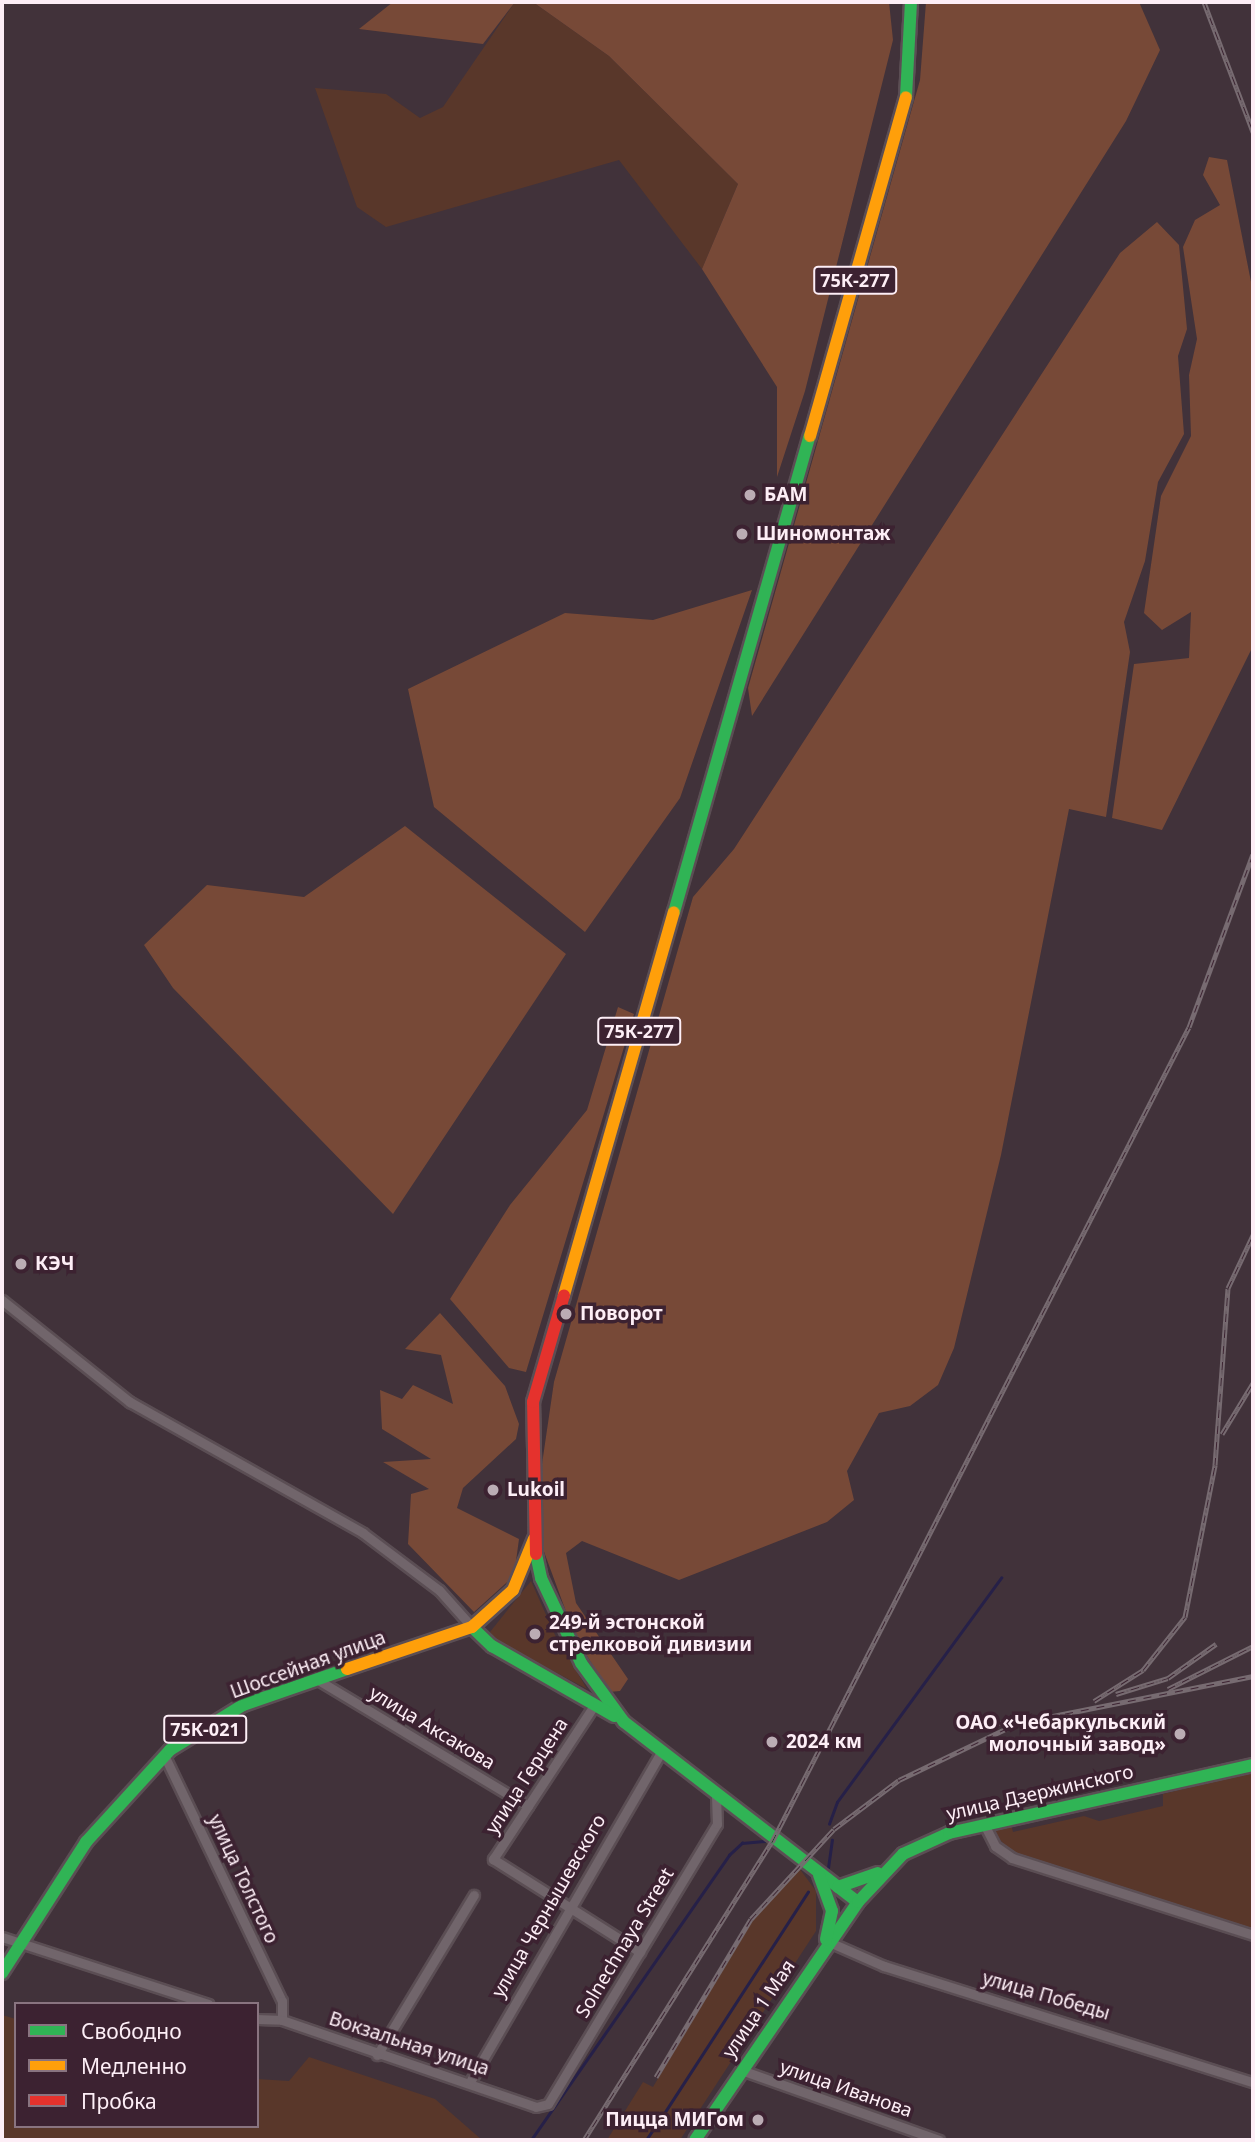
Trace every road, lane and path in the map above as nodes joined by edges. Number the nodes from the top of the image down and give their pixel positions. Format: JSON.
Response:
{"nodes":[{"id":1,"x":911,"y":2,"type":"edge"},
{"id":2,"x":2,"y":1300,"type":"edge"},
{"id":3,"x":534,"y":1538,"type":"junction"},
{"id":4,"x":472,"y":1627,"type":"junction"},
{"id":5,"x":318,"y":1679,"type":"junction"},
{"id":6,"x":595,"y":1704,"type":"junction"},
{"id":7,"x":624,"y":1722,"type":"junction"},
{"id":8,"x":661,"y":1752,"type":"junction"},
{"id":9,"x":164,"y":1755,"type":"junction"},
{"id":10,"x":1253,"y":1765,"type":"edge"},
{"id":11,"x":716,"y":1796,"type":"junction"},
{"id":12,"x":528,"y":1806,"type":"junction"},
{"id":13,"x":985,"y":1824,"type":"junction"},
{"id":14,"x":888,"y":1867,"type":"junction"},
{"id":15,"x":818,"y":1874,"type":"junction"},
{"id":16,"x":838,"y":1887,"type":"junction"},
{"id":17,"x":474,"y":1895,"type":"dead end"},
{"id":18,"x":830,"y":1899,"type":"junction"},
{"id":19,"x":859,"y":1902,"type":"junction"},
{"id":20,"x":567,"y":1905,"type":"junction"},
{"id":21,"x":849,"y":1914,"type":"junction"},
{"id":22,"x":1253,"y":1935,"type":"edge"},
{"id":23,"x":2,"y":1937,"type":"edge"},
{"id":24,"x":21,"y":1944,"type":"junction"},
{"id":25,"x":826,"y":1946,"type":"junction"},
{"id":26,"x":640,"y":1952,"type":"junction"},
{"id":27,"x":2,"y":1973,"type":"edge"},
{"id":28,"x":202,"y":2002,"type":"edge"},
{"id":29,"x":259,"y":2019,"type":"edge"},
{"id":30,"x":282,"y":2020,"type":"junction"},
{"id":31,"x":377,"y":2056,"type":"junction"},
{"id":32,"x":741,"y":2070,"type":"junction"},
{"id":33,"x":471,"y":2080,"type":"junction"},
{"id":34,"x":1253,"y":2082,"type":"edge"},
{"id":35,"x":548,"y":2104,"type":"joint"},
{"id":36,"x":695,"y":2140,"type":"edge"},
{"id":37,"x":939,"y":2140,"type":"edge"}],
"edges":[{"from":1,"to":3,"type":"main road","number":"75К-277"},
{"from":2,"to":4,"type":"street"},
{"from":3,"to":4,"type":"main road","name":"Шоссейная улица","number":"75К-021"},
{"from":3,"to":7,"type":"main road"},
{"from":4,"to":5,"type":"main road","name":"Шоссейная улица","number":"75К-021"},
{"from":4,"to":6,"type":"main road"},
{"from":5,"to":9,"type":"main road","name":"Шоссейная улица","number":"75К-021"},
{"from":5,"to":12,"type":"street","name":"улица Аксакова"},
{"from":6,"to":7,"type":"main road"},
{"from":6,"to":12,"type":"street","name":"улица Герцена"},
{"from":7,"to":8,"type":"main road"},
{"from":8,"to":11,"type":"main road"},
{"from":8,"to":20,"type":"street","name":"улица Чернышевского"},
{"from":9,"to":24,"type":"main road","name":"Шоссейная улица","number":"75К-021"},
{"from":9,"to":30,"type":"street","name":"улица Толстого"},
{"from":10,"to":13,"type":"main road","name":"улица Дзержинского"},
{"from":11,"to":15,"type":"main road"},
{"from":11,"to":26,"type":"street","name":"Solnechnaya Street"},
{"from":12,"to":20,"type":"street","name":"улица Герцена"},
{"from":13,"to":14,"type":"main road","name":"улица Дзержинского"},
{"from":13,"to":22,"type":"street"},
{"from":14,"to":16,"type":"main road"},
{"from":14,"to":19,"type":"main road","name":"улица Дзержинского"},
{"from":15,"to":16,"type":"main road"},
{"from":15,"to":18,"type":"main road"},
{"from":16,"to":19,"type":"main road"},
{"from":17,"to":31,"type":"street"},
{"from":18,"to":21,"type":"main road"},
{"from":18,"to":25,"type":"main road"},
{"from":19,"to":21,"type":"main road","name":"улица 1 Мая"},
{"from":20,"to":26,"type":"street"},
{"from":20,"to":33,"type":"street","name":"улица Чернышевского"},
{"from":21,"to":25,"type":"main road","name":"улица 1 Мая"},
{"from":23,"to":24,"type":"street"},
{"from":24,"to":27,"type":"main road","number":"75К-021"},
{"from":24,"to":28,"type":"street"},
{"from":25,"to":32,"type":"main road","name":"улица 1 Мая"},
{"from":25,"to":34,"type":"street","name":"улица Победы"},
{"from":26,"to":35,"type":"street","name":"Solnechnaya Street"},
{"from":29,"to":30,"type":"street","name":"Вокзальная улица"},
{"from":30,"to":31,"type":"street","name":"Вокзальная улица"},
{"from":31,"to":33,"type":"street","name":"Вокзальная улица"},
{"from":32,"to":36,"type":"main road","name":"улица 1 Мая"},
{"from":32,"to":37,"type":"street","name":"улица Иванова"},
{"from":33,"to":35,"type":"street","name":"Вокзальная улица"}]}
